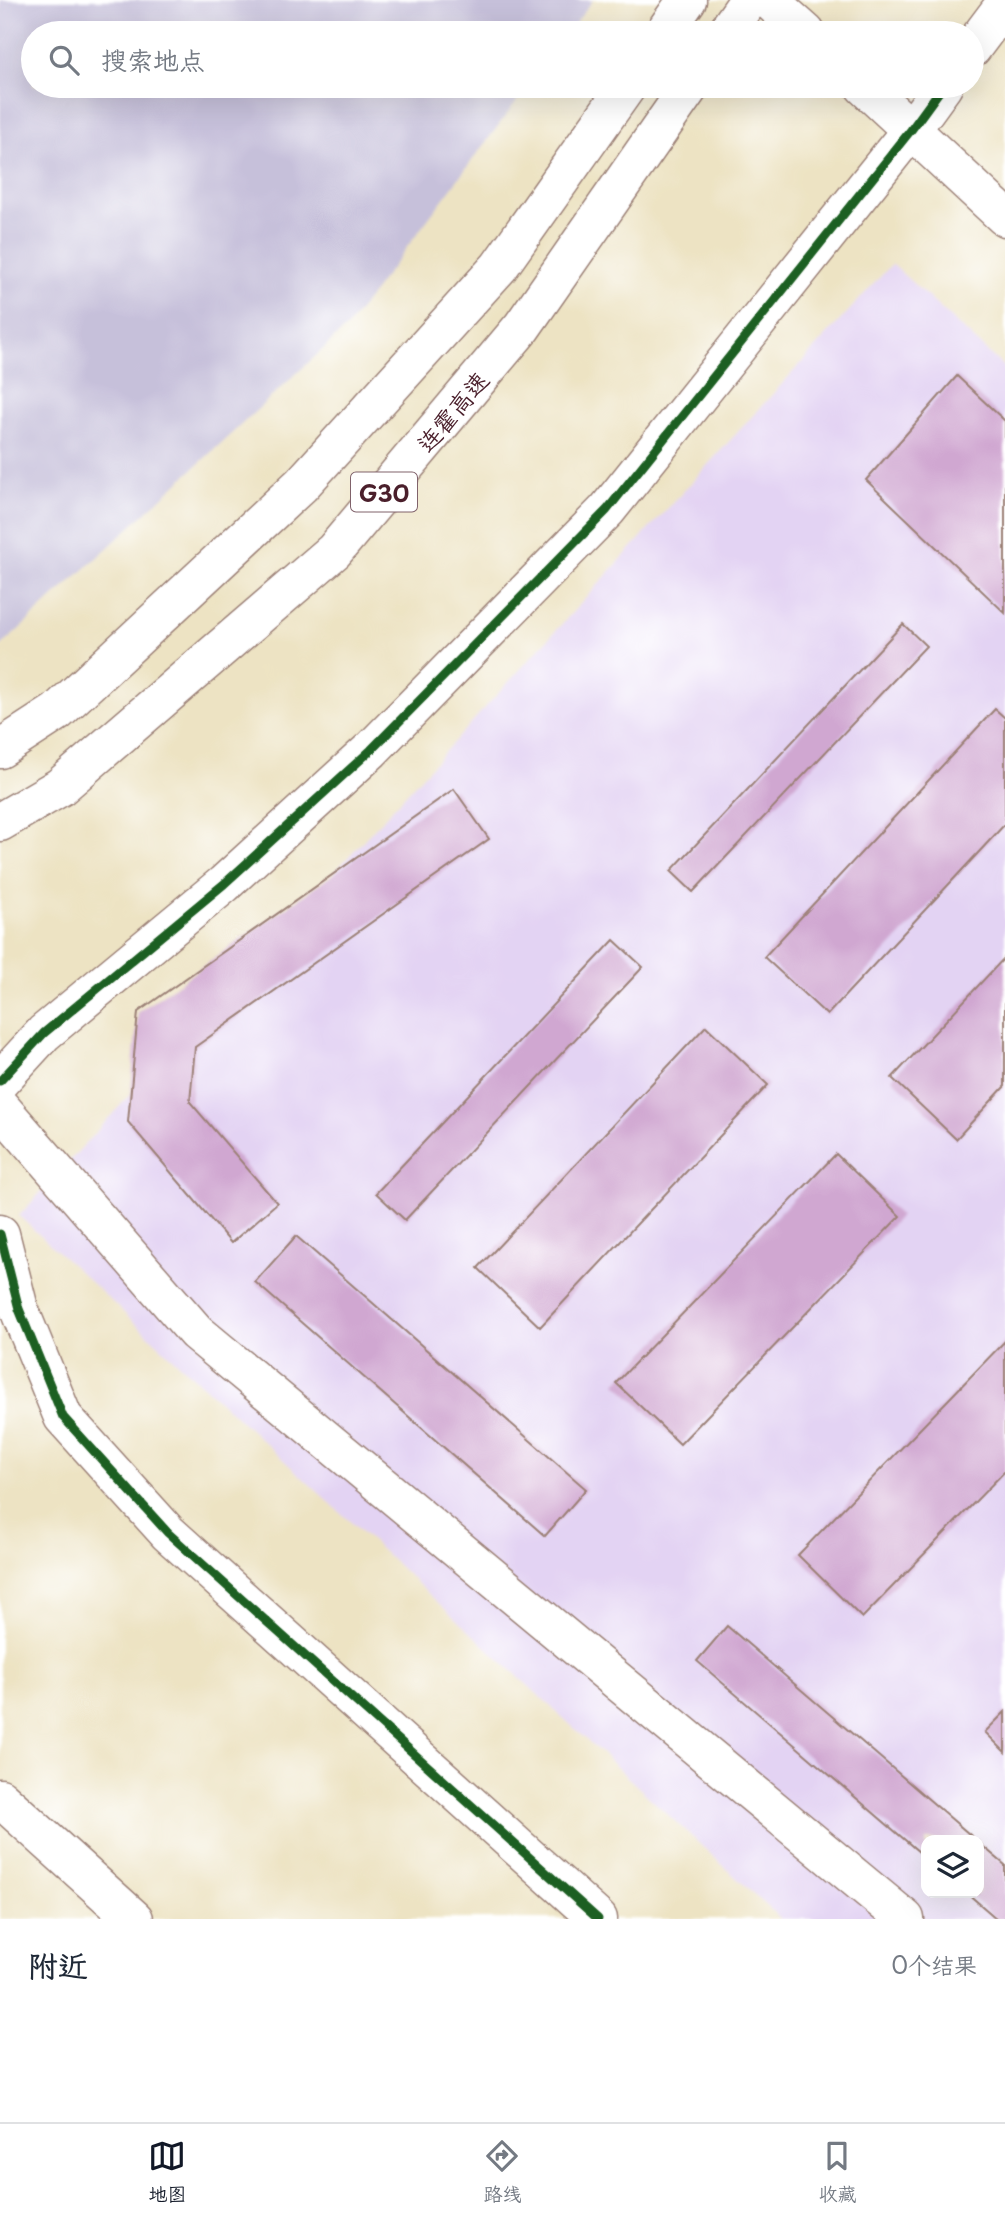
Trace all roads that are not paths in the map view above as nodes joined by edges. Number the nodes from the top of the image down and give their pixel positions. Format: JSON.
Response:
{"nodes":[{"id":1,"x":687,"y":0,"type":"edge"},
{"id":2,"x":749,"y":0,"type":"edge"},
{"id":3,"x":769,"y":0,"type":"edge"},
{"id":4,"x":1005,"y":4,"type":"edge"},
{"id":5,"x":672,"y":21,"type":"edge"},
{"id":6,"x":734,"y":21,"type":"edge"},
{"id":7,"x":793,"y":21,"type":"edge"},
{"id":8,"x":984,"y":32,"type":"edge"},
{"id":9,"x":618,"y":98,"type":"edge"},
{"id":10,"x":682,"y":98,"type":"edge"},
{"id":11,"x":877,"y":98,"type":"edge"},
{"id":12,"x":934,"y":98,"type":"edge"},
{"id":13,"x":911,"y":130,"type":"junction"},
{"id":14,"x":1005,"y":217,"type":"edge"},
{"id":15,"x":0,"y":749,"type":"edge"},
{"id":16,"x":0,"y":822,"type":"edge"},
{"id":17,"x":0,"y":1082,"type":"edge"},
{"id":18,"x":0,"y":1107,"type":"edge"},
{"id":19,"x":0,"y":1234,"type":"edge"},
{"id":20,"x":0,"y":1798,"type":"edge"},
{"id":21,"x":134,"y":1919,"type":"edge"},
{"id":22,"x":598,"y":1919,"type":"edge"},
{"id":23,"x":905,"y":1919,"type":"edge"}],
"edges":[{"from":1,"to":5,"type":"main road"},
{"from":2,"to":6,"type":"main road"},
{"from":3,"to":7,"type":"main road"},
{"from":4,"to":8,"type":"main road"},
{"from":9,"to":15,"type":"main road","number":"G30"},
{"from":10,"to":16,"type":"main road","name":"连霍高速","number":"G30"},
{"from":11,"to":13,"type":"main road"},
{"from":12,"to":13,"type":"main road"},
{"from":13,"to":14,"type":"main road"},
{"from":13,"to":17,"type":"main road"},
{"from":18,"to":23,"type":"main road"},
{"from":19,"to":22,"type":"main road"},
{"from":20,"to":21,"type":"main road"}]}
